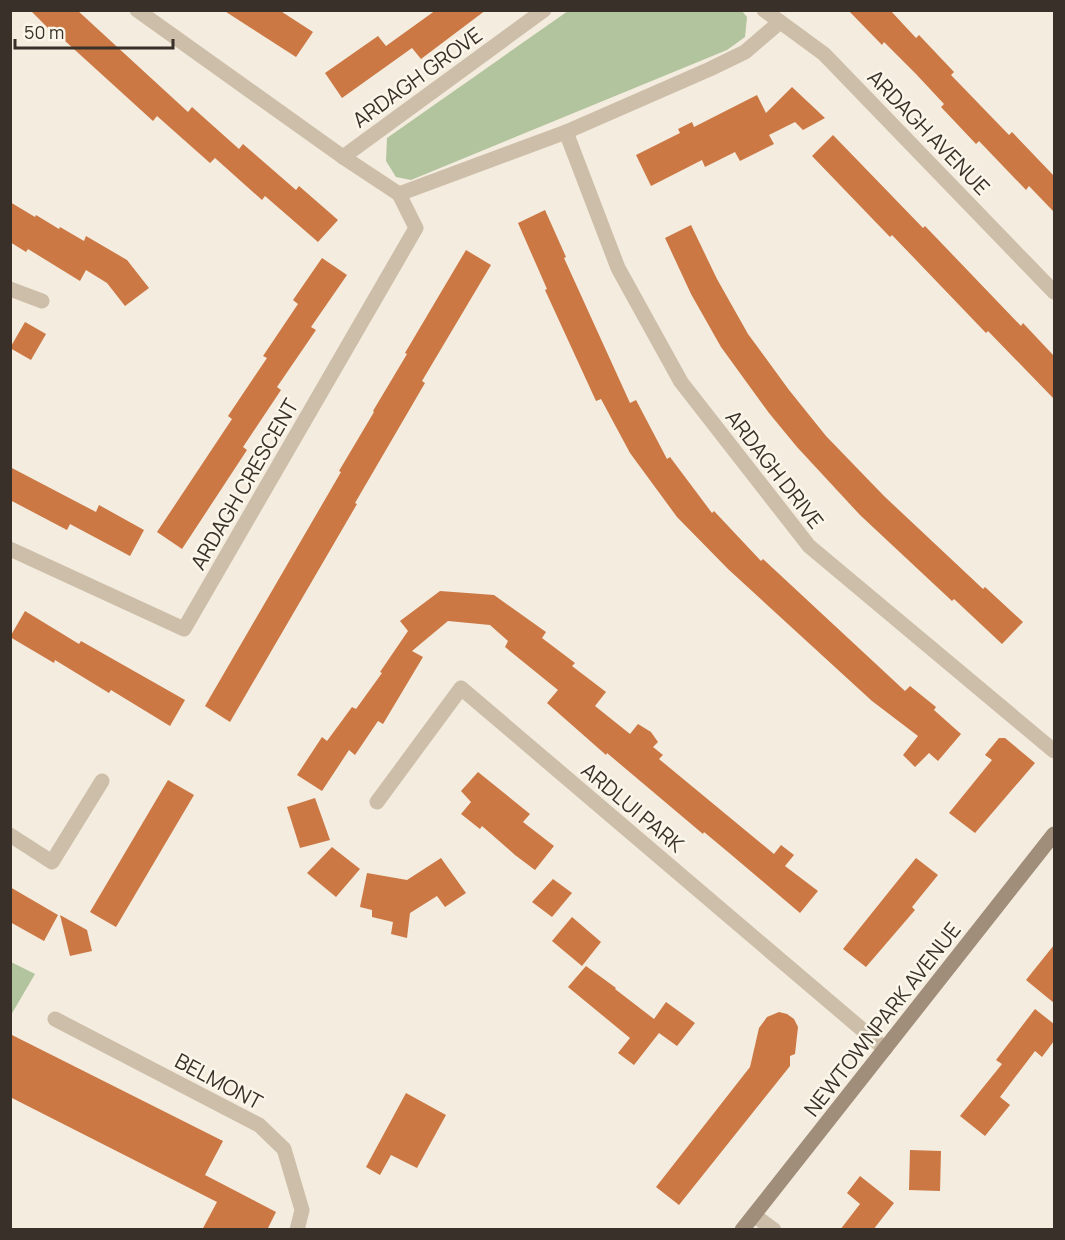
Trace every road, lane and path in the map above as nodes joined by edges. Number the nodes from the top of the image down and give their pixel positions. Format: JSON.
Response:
{"nodes":[{"id":1,"x":136,"y":10,"type":"edge"},
{"id":2,"x":544,"y":10,"type":"edge"},
{"id":3,"x":764,"y":10,"type":"edge"},
{"id":4,"x":780,"y":22,"type":"junction"},
{"id":5,"x":566,"y":132,"type":"junction"},
{"id":6,"x":343,"y":157,"type":"junction"},
{"id":7,"x":399,"y":194,"type":"junction"},
{"id":8,"x":10,"y":289,"type":"edge"},
{"id":9,"x":1054,"y":292,"type":"edge"},
{"id":10,"x":42,"y":302,"type":"dead end"},
{"id":11,"x":10,"y":549,"type":"edge"},
{"id":12,"x":1054,"y":751,"type":"edge"},
{"id":13,"x":102,"y":781,"type":"dead end"},
{"id":14,"x":377,"y":802,"type":"dead end"},
{"id":15,"x":1054,"y":834,"type":"edge"},
{"id":16,"x":10,"y":835,"type":"edge"},
{"id":17,"x":55,"y":1019,"type":"dead end"},
{"id":18,"x":885,"y":1049,"type":"junction"},
{"id":19,"x":754,"y":1215,"type":"junction"},
{"id":20,"x":297,"y":1230,"type":"edge"},
{"id":21,"x":742,"y":1230,"type":"edge"},
{"id":22,"x":774,"y":1230,"type":"edge"}],
"edges":[{"from":1,"to":6,"type":"street","name":"ARDAGH GROVE"},
{"from":2,"to":6,"type":"street","name":"ARDAGH GROVE"},
{"from":3,"to":4,"type":"street","name":"ARDAGH AVENUE"},
{"from":4,"to":5,"type":"street"},
{"from":4,"to":9,"type":"street","name":"ARDAGH AVENUE"},
{"from":5,"to":7,"type":"street"},
{"from":5,"to":12,"type":"street","name":"ARDAGH DRIVE"},
{"from":6,"to":7,"type":"street","name":"ARDAGH GROVE"},
{"from":7,"to":11,"type":"street","name":"ARDAGH CRESCENT"},
{"from":8,"to":10,"type":"street"},
{"from":13,"to":16,"type":"street"},
{"from":14,"to":18,"type":"street","name":"ARDLUI PARK"},
{"from":15,"to":18,"type":"main road","name":"NEWTOWNPARK AVENUE"},
{"from":17,"to":20,"type":"street","name":"BELMONT"},
{"from":18,"to":19,"type":"main road","name":"NEWTOWNPARK AVENUE"},
{"from":19,"to":21,"type":"main road","name":"NEWTOWNPARK AVENUE"},
{"from":19,"to":22,"type":"street"}]}
